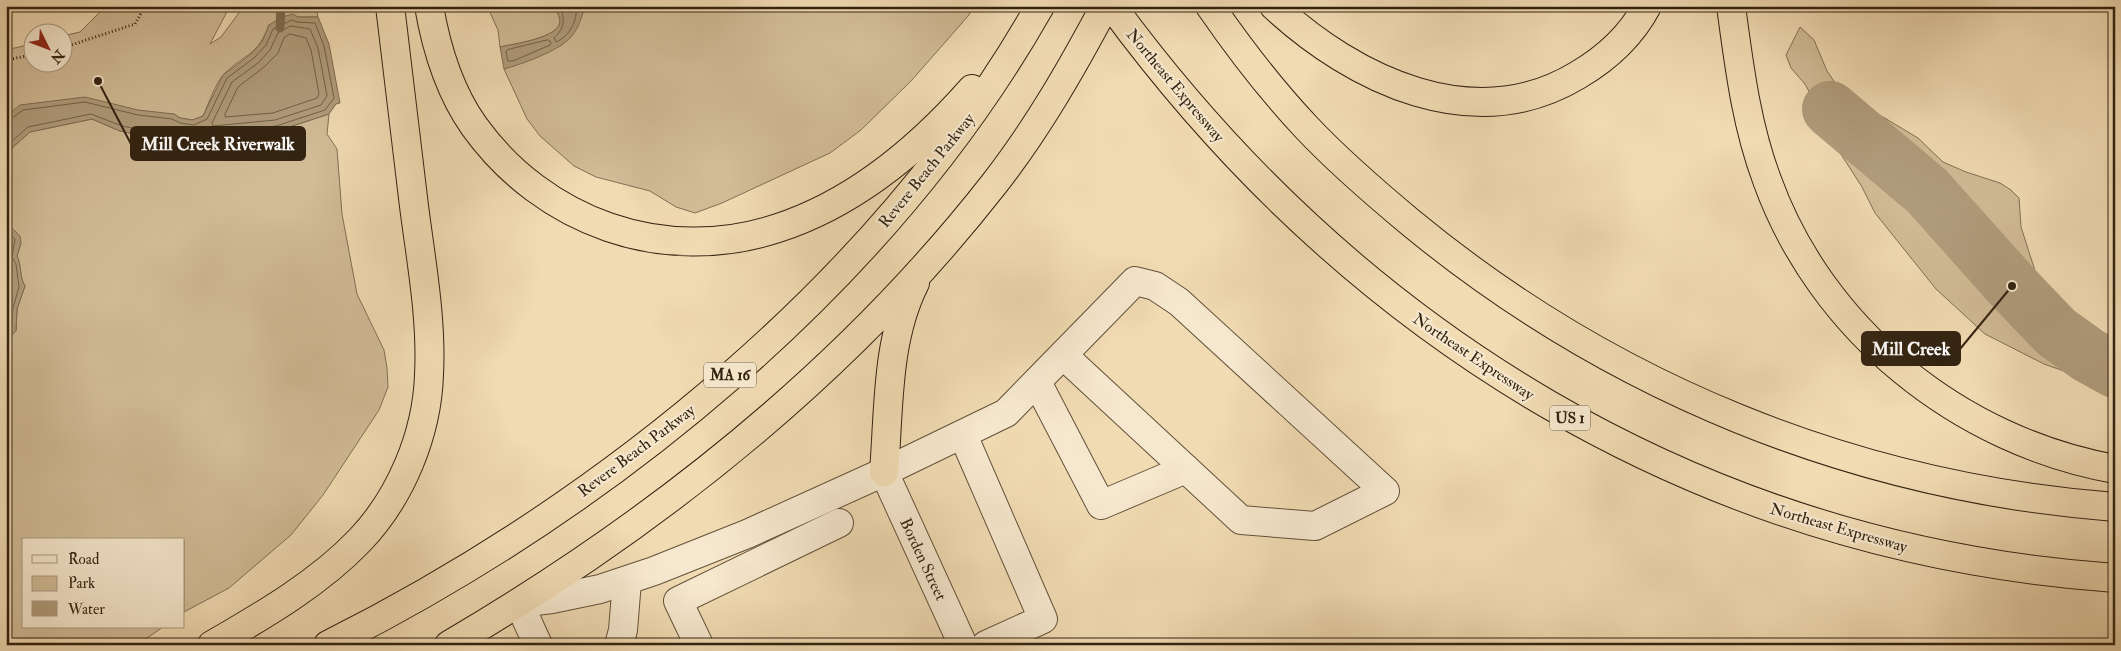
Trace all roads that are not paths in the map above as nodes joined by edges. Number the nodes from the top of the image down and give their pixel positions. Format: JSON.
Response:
{"nodes":[{"id":1,"x":390,"y":6,"type":"edge"},
{"id":2,"x":429,"y":6,"type":"edge"},
{"id":3,"x":1039,"y":6,"type":"edge"},
{"id":4,"x":1105,"y":6,"type":"edge"},
{"id":5,"x":1112,"y":6,"type":"edge"},
{"id":6,"x":1210,"y":6,"type":"edge"},
{"id":7,"x":1274,"y":6,"type":"edge"},
{"id":8,"x":1647,"y":6,"type":"edge"},
{"id":9,"x":1731,"y":6,"type":"edge"},
{"id":10,"x":923,"y":268,"type":"junction"},
{"id":11,"x":1063,"y":355,"type":"junction"},
{"id":12,"x":1037,"y":382,"type":"junction"},
{"id":13,"x":963,"y":434,"type":"junction"},
{"id":14,"x":1186,"y":469,"type":"junction"},
{"id":15,"x":2115,"y":469,"type":"edge"},
{"id":16,"x":884,"y":472,"type":"junction"},
{"id":17,"x":2115,"y":507,"type":"edge"},
{"id":18,"x":839,"y":523,"type":"dead end"},
{"id":19,"x":748,"y":534,"type":"junction"},
{"id":20,"x":761,"y":561,"type":"junction"},
{"id":21,"x":2115,"y":578,"type":"edge"},
{"id":22,"x":627,"y":581,"type":"junction"},
{"id":23,"x":519,"y":603,"type":"junction"},
{"id":24,"x":966,"y":644,"type":"edge"},
{"id":25,"x":212,"y":645,"type":"edge"},
{"id":26,"x":328,"y":645,"type":"edge"},
{"id":27,"x":449,"y":645,"type":"edge"},
{"id":28,"x":538,"y":645,"type":"edge"},
{"id":29,"x":619,"y":645,"type":"edge"},
{"id":30,"x":699,"y":645,"type":"edge"}],
"edges":[{"from":1,"to":25,"type":"highway"},
{"from":2,"to":3,"type":"highway"},
{"from":3,"to":26,"type":"highway","name":"Revere Beach Parkway","number":"MA 16"},
{"from":4,"to":10,"type":"highway"},
{"from":5,"to":21,"type":"highway","name":"Northeast Expressway","number":"US 1"},
{"from":6,"to":17,"type":"highway"},
{"from":7,"to":8,"type":"highway"},
{"from":9,"to":15,"type":"highway"},
{"from":10,"to":16,"type":"highway"},
{"from":10,"to":23,"type":"highway"},
{"from":11,"to":12,"type":"street"},
{"from":11,"to":14,"type":"street"},
{"from":11,"to":14,"type":"street"},
{"from":12,"to":13,"type":"street"},
{"from":12,"to":14,"type":"street"},
{"from":13,"to":16,"type":"street"},
{"from":13,"to":24,"type":"street"},
{"from":16,"to":19,"type":"street"},
{"from":16,"to":24,"type":"street","name":"Borden Street"},
{"from":18,"to":20,"type":"street"},
{"from":19,"to":20,"type":"street"},
{"from":19,"to":22,"type":"street"},
{"from":20,"to":30,"type":"street"},
{"from":22,"to":23,"type":"street"},
{"from":22,"to":29,"type":"street"},
{"from":23,"to":27,"type":"highway"},
{"from":23,"to":28,"type":"street"}]}
